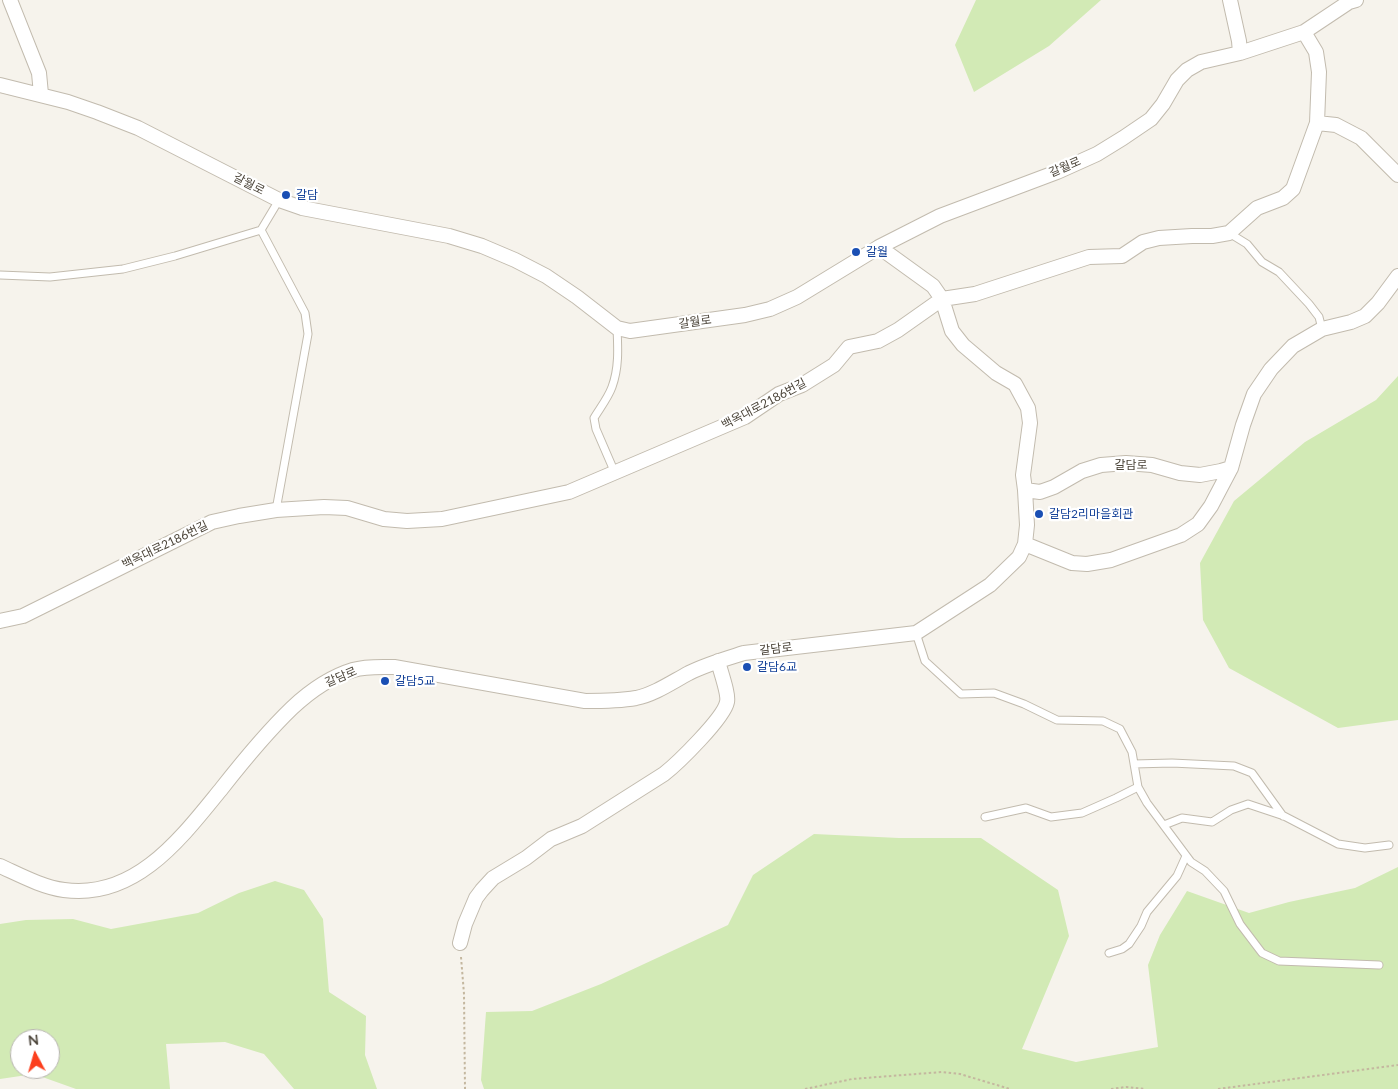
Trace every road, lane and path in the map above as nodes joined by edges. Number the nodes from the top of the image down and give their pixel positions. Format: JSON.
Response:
{"nodes":[{"id":1,"x":10,"y":0,"type":"edge"},
{"id":2,"x":1230,"y":0,"type":"edge"},
{"id":3,"x":1356,"y":0,"type":"edge"},
{"id":4,"x":1304,"y":32,"type":"junction"},
{"id":5,"x":1240,"y":52,"type":"junction"},
{"id":6,"x":0,"y":84,"type":"edge"},
{"id":7,"x":41,"y":94,"type":"junction"},
{"id":8,"x":1317,"y":123,"type":"junction"},
{"id":9,"x":1398,"y":175,"type":"edge"},
{"id":10,"x":279,"y":200,"type":"junction"},
{"id":11,"x":261,"y":230,"type":"junction"},
{"id":12,"x":1229,"y":233,"type":"junction"},
{"id":13,"x":879,"y":247,"type":"junction"},
{"id":14,"x":0,"y":275,"type":"edge"},
{"id":15,"x":1398,"y":276,"type":"edge"},
{"id":16,"x":942,"y":298,"type":"junction"},
{"id":17,"x":617,"y":328,"type":"junction"},
{"id":18,"x":1322,"y":329,"type":"junction"},
{"id":19,"x":1231,"y":468,"type":"junction"},
{"id":20,"x":616,"y":473,"type":"junction"},
{"id":21,"x":1025,"y":490,"type":"junction"},
{"id":22,"x":276,"y":510,"type":"junction"},
{"id":23,"x":1025,"y":544,"type":"junction"},
{"id":24,"x":0,"y":621,"type":"edge"},
{"id":25,"x":916,"y":633,"type":"junction"},
{"id":26,"x":718,"y":660,"type":"junction"},
{"id":27,"x":1134,"y":764,"type":"junction"},
{"id":28,"x":1138,"y":787,"type":"junction"},
{"id":29,"x":1284,"y":816,"type":"junction"},
{"id":30,"x":985,"y":817,"type":"dead end"},
{"id":31,"x":1164,"y":825,"type":"junction"},
{"id":32,"x":1389,"y":846,"type":"dead end"},
{"id":33,"x":1186,"y":856,"type":"junction"},
{"id":34,"x":0,"y":866,"type":"edge"},
{"id":35,"x":460,"y":943,"type":"joint"},
{"id":36,"x":1109,"y":952,"type":"dead end"},
{"id":37,"x":1379,"y":965,"type":"dead end"},
{"id":38,"x":1398,"y":1065,"type":"edge"},
{"id":39,"x":465,"y":1089,"type":"edge"},
{"id":40,"x":805,"y":1089,"type":"edge"},
{"id":41,"x":1010,"y":1089,"type":"edge"},
{"id":42,"x":1111,"y":1089,"type":"edge"},
{"id":43,"x":1145,"y":1089,"type":"edge"},
{"id":44,"x":1218,"y":1089,"type":"edge"}],
"edges":[{"from":1,"to":7,"type":"street"},
{"from":2,"to":5,"type":"street"},
{"from":3,"to":4,"type":"street","name":"갈월로"},
{"from":4,"to":5,"type":"street","name":"갈월로"},
{"from":4,"to":8,"type":"street"},
{"from":5,"to":13,"type":"street","name":"갈월로"},
{"from":6,"to":7,"type":"street","name":"갈월로"},
{"from":7,"to":10,"type":"street","name":"갈월로"},
{"from":8,"to":9,"type":"street"},
{"from":8,"to":12,"type":"street"},
{"from":10,"to":11,"type":"lane"},
{"from":10,"to":17,"type":"street","name":"갈월로"},
{"from":11,"to":14,"type":"lane"},
{"from":11,"to":22,"type":"lane"},
{"from":12,"to":16,"type":"street","name":"백옥대로2186번길"},
{"from":12,"to":18,"type":"lane"},
{"from":13,"to":16,"type":"street"},
{"from":13,"to":17,"type":"street","name":"갈월로"},
{"from":15,"to":18,"type":"street"},
{"from":16,"to":20,"type":"street","name":"백옥대로2186번길"},
{"from":16,"to":21,"type":"street"},
{"from":17,"to":20,"type":"lane"},
{"from":18,"to":19,"type":"street"},
{"from":19,"to":21,"type":"street","name":"갈담로"},
{"from":19,"to":23,"type":"street"},
{"from":20,"to":22,"type":"street","name":"백옥대로2186번길"},
{"from":21,"to":23,"type":"street"},
{"from":22,"to":24,"type":"street","name":"백옥대로2186번길"},
{"from":23,"to":25,"type":"street","name":"갈담로"},
{"from":25,"to":26,"type":"street","name":"갈담로"},
{"from":25,"to":27,"type":"lane"},
{"from":26,"to":34,"type":"street","name":"갈담로"},
{"from":26,"to":35,"type":"street"},
{"from":27,"to":28,"type":"lane"},
{"from":27,"to":29,"type":"lane"},
{"from":28,"to":30,"type":"lane"},
{"from":28,"to":31,"type":"lane"},
{"from":29,"to":31,"type":"lane"},
{"from":29,"to":32,"type":"lane"},
{"from":31,"to":33,"type":"lane"},
{"from":33,"to":36,"type":"lane"},
{"from":33,"to":37,"type":"lane"},
{"from":35,"to":39,"type":"path"},
{"from":38,"to":44,"type":"path"},
{"from":40,"to":41,"type":"path"},
{"from":42,"to":43,"type":"path"}]}
